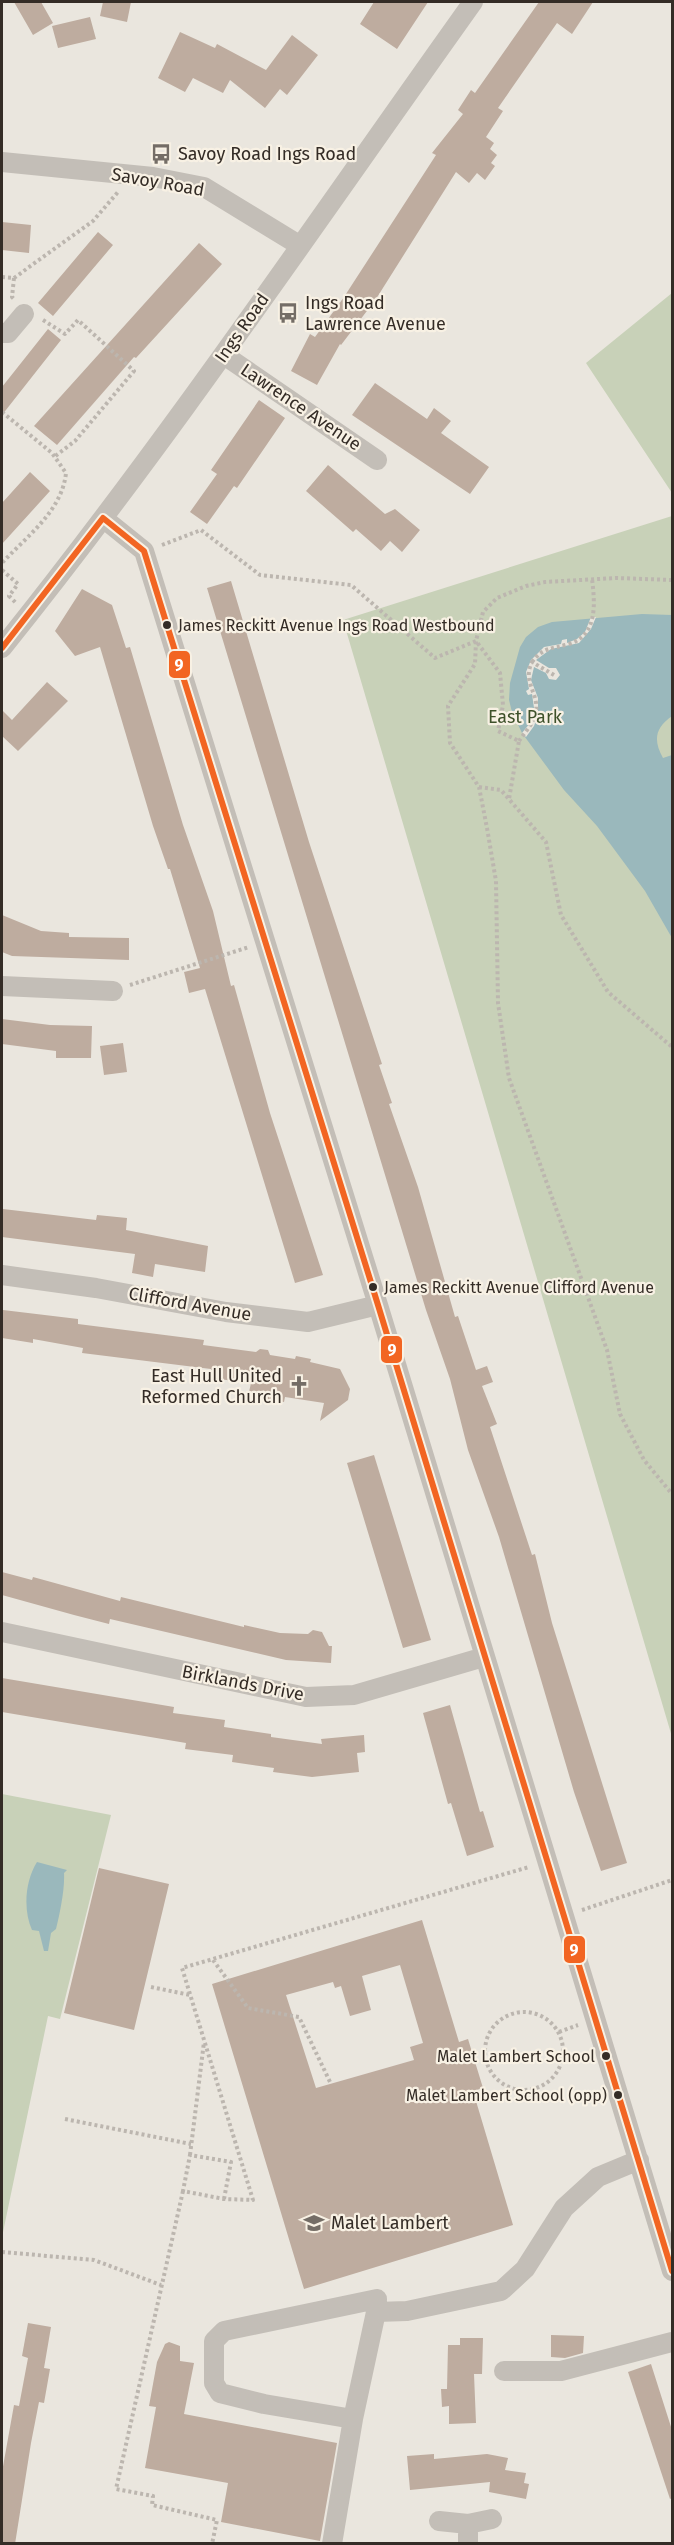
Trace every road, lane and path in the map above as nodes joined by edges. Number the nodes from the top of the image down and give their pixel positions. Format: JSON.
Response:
{"nodes":[{"id":1,"x":473,"y":2,"type":"edge"},
{"id":2,"x":2,"y":162,"type":"edge"},
{"id":3,"x":132,"y":175,"type":"junction"},
{"id":4,"x":299,"y":245,"type":"junction"},
{"id":5,"x":2,"y":278,"type":"edge"},
{"id":6,"x":24,"y":314,"type":"joint"},
{"id":7,"x":2,"y":333,"type":"edge"},
{"id":8,"x":224,"y":355,"type":"junction"},
{"id":9,"x":2,"y":412,"type":"edge"},
{"id":10,"x":54,"y":457,"type":"junction"},
{"id":11,"x":377,"y":460,"type":"dead end"},
{"id":12,"x":103,"y":518,"type":"junction"},
{"id":13,"x":144,"y":551,"type":"junction"},
{"id":14,"x":2,"y":563,"type":"edge"},
{"id":15,"x":2,"y":570,"type":"edge"},
{"id":16,"x":592,"y":579,"type":"junction"},
{"id":17,"x":672,"y":580,"type":"edge"},
{"id":18,"x":29,"y":614,"type":"junction"},
{"id":19,"x":476,"y":641,"type":"junction"},
{"id":20,"x":2,"y":648,"type":"edge"},
{"id":21,"x":532,"y":662,"type":"junction"},
{"id":22,"x":554,"y":675,"type":"dead end"},
{"id":23,"x":519,"y":741,"type":"junction"},
{"id":24,"x":479,"y":787,"type":"junction"},
{"id":25,"x":509,"y":799,"type":"junction"},
{"id":26,"x":265,"y":941,"type":"junction"},
{"id":27,"x":2,"y":986,"type":"edge"},
{"id":28,"x":113,"y":991,"type":"joint"},
{"id":29,"x":672,"y":1047,"type":"edge"},
{"id":30,"x":2,"y":1275,"type":"edge"},
{"id":31,"x":378,"y":1305,"type":"junction"},
{"id":32,"x":672,"y":1494,"type":"edge"},
{"id":33,"x":2,"y":1632,"type":"edge"},
{"id":34,"x":484,"y":1658,"type":"junction"},
{"id":35,"x":547,"y":1862,"type":"junction"},
{"id":36,"x":672,"y":1880,"type":"edge"},
{"id":37,"x":564,"y":1916,"type":"junction"},
{"id":38,"x":213,"y":1959,"type":"junction"},
{"id":39,"x":152,"y":1987,"type":"dead end"},
{"id":40,"x":190,"y":1995,"type":"junction"},
{"id":41,"x":527,"y":2012,"type":"joint"},
{"id":42,"x":204,"y":2039,"type":"junction"},
{"id":43,"x":331,"y":2084,"type":"dead end"},
{"id":44,"x":65,"y":2119,"type":"dead end"},
{"id":45,"x":191,"y":2144,"type":"junction"},
{"id":46,"x":190,"y":2155,"type":"junction"},
{"id":47,"x":639,"y":2160,"type":"junction"},
{"id":48,"x":183,"y":2191,"type":"junction"},
{"id":49,"x":224,"y":2199,"type":"junction"},
{"id":50,"x":2,"y":2252,"type":"edge"},
{"id":51,"x":672,"y":2271,"type":"edge"},
{"id":52,"x":161,"y":2285,"type":"junction"},
{"id":53,"x":376,"y":2312,"type":"junction"},
{"id":54,"x":672,"y":2342,"type":"edge"},
{"id":55,"x":504,"y":2371,"type":"dead end"},
{"id":56,"x":353,"y":2419,"type":"junction"},
{"id":57,"x":492,"y":2519,"type":"dead end"},
{"id":58,"x":439,"y":2521,"type":"dead end"},
{"id":59,"x":468,"y":2534,"type":"edge"},
{"id":60,"x":212,"y":2544,"type":"edge"},
{"id":61,"x":332,"y":2544,"type":"edge"}],
"edges":[{"from":1,"to":4,"type":"street","name":"Ings Road"},
{"from":2,"to":3,"type":"street","name":"Savoy Road"},
{"from":3,"to":4,"type":"street","name":"Savoy Road"},
{"from":3,"to":5,"type":"path"},
{"from":4,"to":8,"type":"street","name":"Ings Road"},
{"from":6,"to":7,"type":"street"},
{"from":6,"to":10,"type":"path"},
{"from":8,"to":11,"type":"street","name":"Lawrence Avenue"},
{"from":8,"to":12,"type":"street","name":"Ings Road"},
{"from":9,"to":10,"type":"path"},
{"from":10,"to":14,"type":"path"},
{"from":12,"to":13,"type":"street"},
{"from":12,"to":18,"type":"street","name":"Ings Road"},
{"from":13,"to":19,"type":"path"},
{"from":13,"to":26,"type":"street"},
{"from":15,"to":18,"type":"path"},
{"from":16,"to":17,"type":"path"},
{"from":16,"to":19,"type":"path"},
{"from":16,"to":21,"type":"path"},
{"from":18,"to":20,"type":"street","name":"Ings Road"},
{"from":19,"to":23,"type":"path"},
{"from":19,"to":24,"type":"path"},
{"from":21,"to":22,"type":"path"},
{"from":21,"to":23,"type":"path"},
{"from":23,"to":25,"type":"path"},
{"from":24,"to":25,"type":"path"},
{"from":24,"to":32,"type":"path"},
{"from":25,"to":29,"type":"path"},
{"from":26,"to":28,"type":"path"},
{"from":26,"to":31,"type":"street"},
{"from":27,"to":28,"type":"street"},
{"from":30,"to":31,"type":"street","name":"Clifford Avenue"},
{"from":31,"to":34,"type":"street"},
{"from":33,"to":34,"type":"street","name":"Birklands Drive"},
{"from":34,"to":35,"type":"street"},
{"from":35,"to":37,"type":"street"},
{"from":35,"to":38,"type":"path"},
{"from":36,"to":37,"type":"path"},
{"from":37,"to":47,"type":"street"},
{"from":38,"to":40,"type":"path"},
{"from":38,"to":43,"type":"path"},
{"from":39,"to":40,"type":"path"},
{"from":40,"to":42,"type":"path"},
{"from":41,"to":41,"type":"path"},
{"from":42,"to":45,"type":"path"},
{"from":42,"to":49,"type":"path"},
{"from":44,"to":45,"type":"path"},
{"from":45,"to":46,"type":"path"},
{"from":46,"to":48,"type":"path"},
{"from":46,"to":49,"type":"path"},
{"from":47,"to":51,"type":"street"},
{"from":47,"to":53,"type":"street"},
{"from":48,"to":49,"type":"path"},
{"from":48,"to":52,"type":"path"},
{"from":50,"to":52,"type":"path"},
{"from":52,"to":60,"type":"path"},
{"from":53,"to":56,"type":"street"},
{"from":53,"to":56,"type":"street"},
{"from":54,"to":55,"type":"street"},
{"from":56,"to":61,"type":"street"},
{"from":57,"to":59,"type":"street"},
{"from":58,"to":59,"type":"street"}]}
